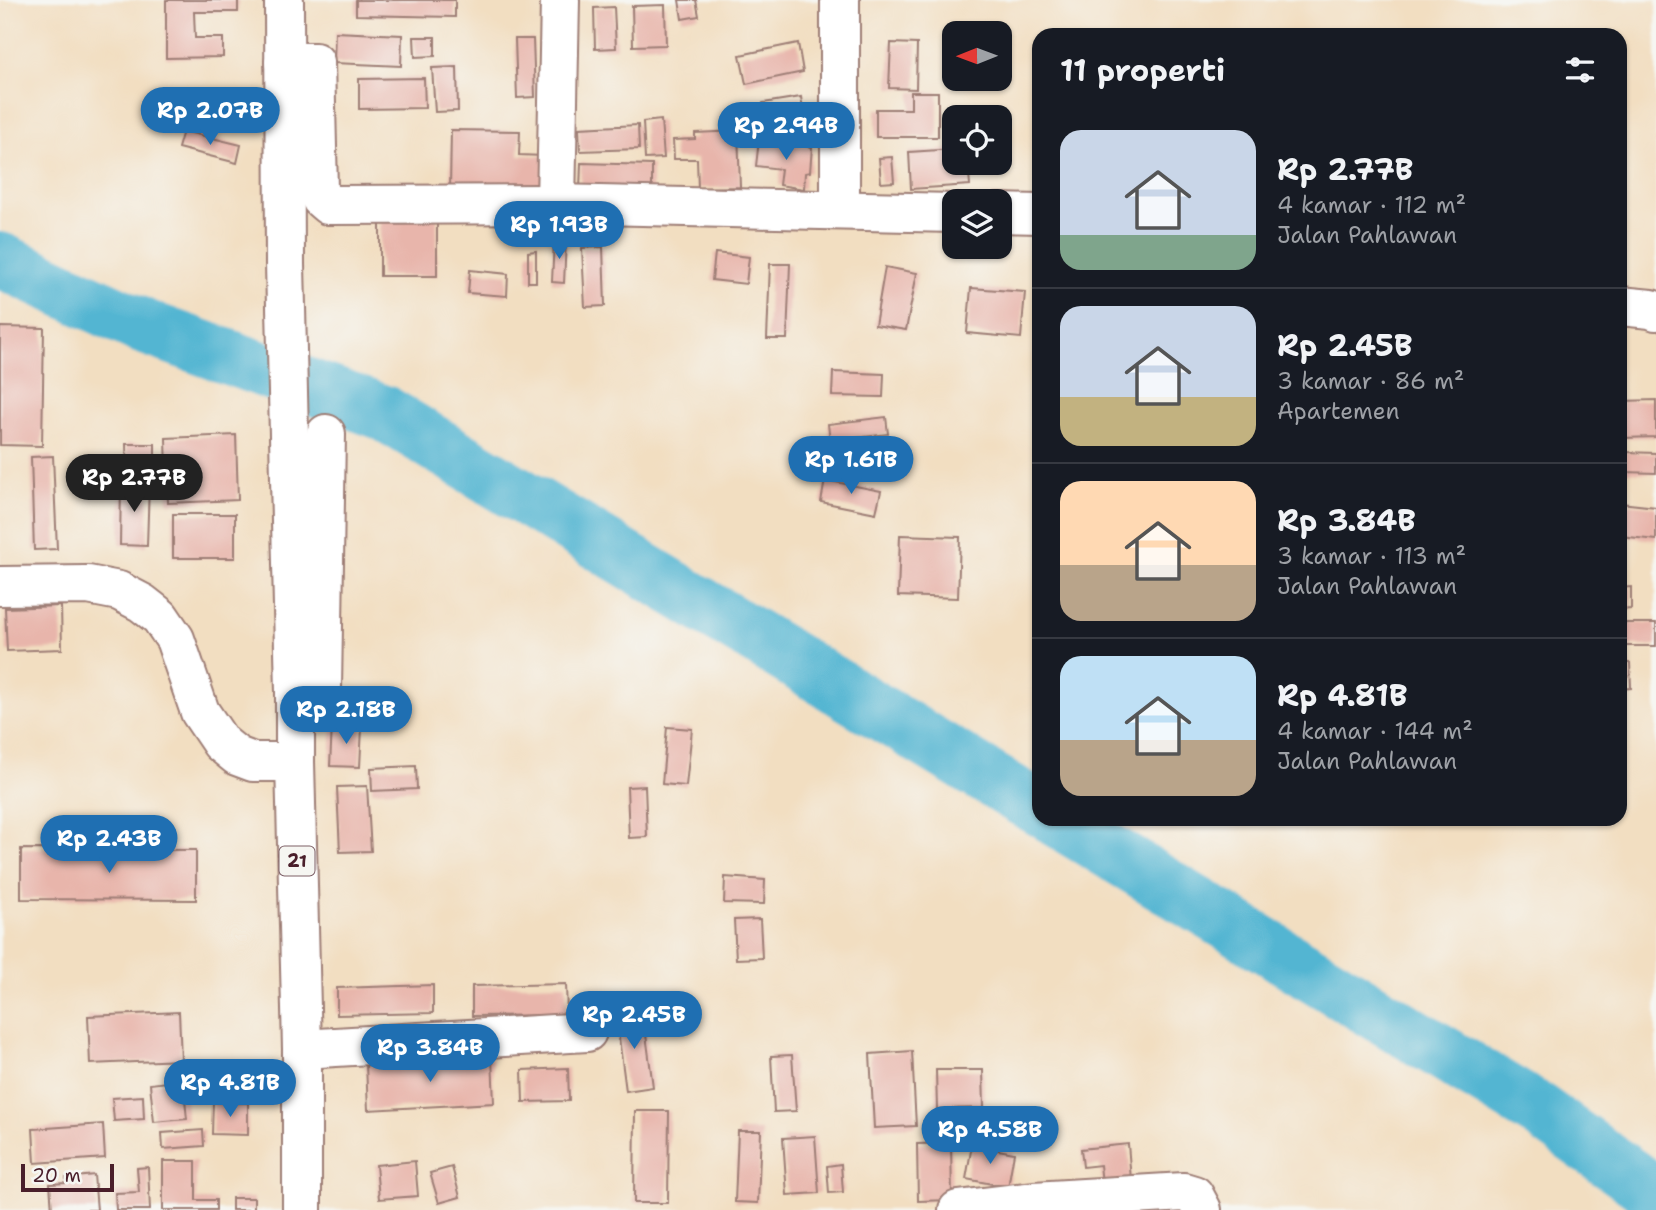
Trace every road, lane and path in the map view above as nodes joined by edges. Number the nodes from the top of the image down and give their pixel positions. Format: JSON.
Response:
{"nodes":[{"id":1,"x":284,"y":0,"type":"edge"},
{"id":2,"x":560,"y":0,"type":"edge"},
{"id":3,"x":840,"y":0,"type":"edge"},
{"id":4,"x":284,"y":62,"type":"junction"},
{"id":5,"x":556,"y":204,"type":"junction"},
{"id":6,"x":840,"y":210,"type":"junction"},
{"id":7,"x":942,"y":213,"type":"edge"},
{"id":8,"x":1012,"y":213,"type":"edge"},
{"id":9,"x":1032,"y":214,"type":"edge"},
{"id":10,"x":1627,"y":307,"type":"edge"},
{"id":11,"x":1656,"y":311,"type":"edge"},
{"id":12,"x":326,"y":434,"type":"dead end"},
{"id":13,"x":0,"y":586,"type":"edge"},
{"id":14,"x":295,"y":692,"type":"junction"},
{"id":15,"x":295,"y":762,"type":"junction"},
{"id":16,"x":587,"y":1032,"type":"dead end"},
{"id":17,"x":302,"y":1049,"type":"junction"},
{"id":18,"x":1035,"y":1206,"type":"edge"},
{"id":19,"x":302,"y":1210,"type":"edge"},
{"id":20,"x":958,"y":1210,"type":"edge"},
{"id":21,"x":1202,"y":1210,"type":"edge"}],
"edges":[{"from":1,"to":4,"type":"main road","number":"21"},
{"from":2,"to":5,"type":"main road"},
{"from":3,"to":6,"type":"main road"},
{"from":4,"to":5,"type":"main road"},
{"from":4,"to":14,"type":"main road","number":"21"},
{"from":5,"to":6,"type":"main road"},
{"from":6,"to":7,"type":"main road"},
{"from":8,"to":9,"type":"main road"},
{"from":10,"to":11,"type":"main road"},
{"from":12,"to":14,"type":"main road"},
{"from":13,"to":15,"type":"main road"},
{"from":14,"to":15,"type":"main road","number":"21"},
{"from":15,"to":17,"type":"main road","number":"21"},
{"from":16,"to":17,"type":"main road"},
{"from":17,"to":19,"type":"main road","number":"21"},
{"from":18,"to":20,"type":"main road"},
{"from":18,"to":21,"type":"main road"}]}
